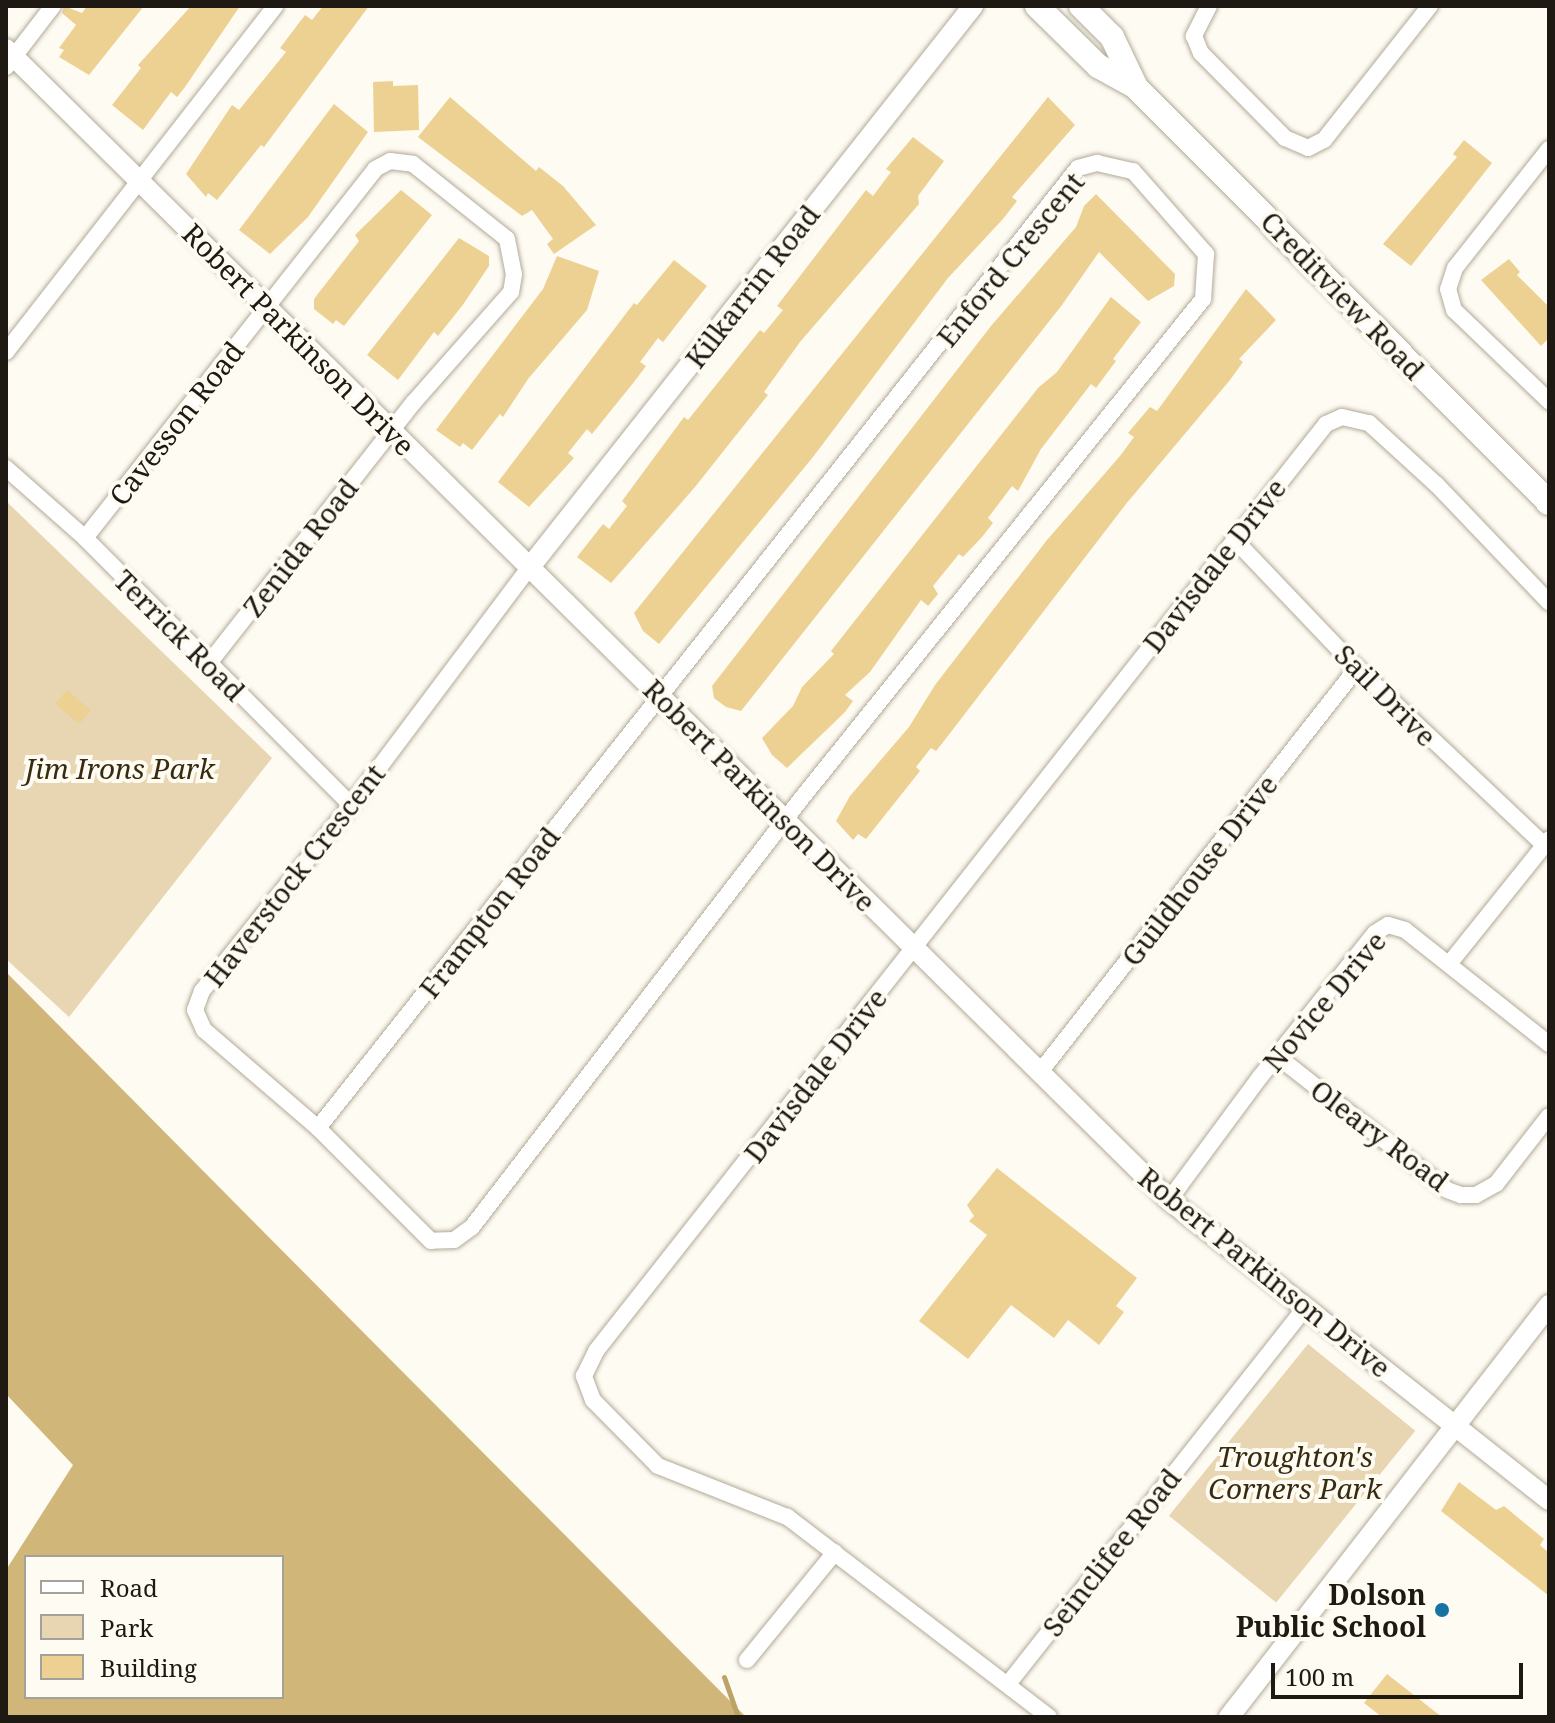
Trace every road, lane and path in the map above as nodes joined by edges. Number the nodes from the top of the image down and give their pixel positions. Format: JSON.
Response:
{"nodes":[{"id":1,"x":53,"y":6,"type":"edge"},
{"id":2,"x":275,"y":6,"type":"edge"},
{"id":3,"x":973,"y":6,"type":"edge"},
{"id":4,"x":1037,"y":6,"type":"edge"},
{"id":5,"x":1081,"y":6,"type":"edge"},
{"id":6,"x":1209,"y":6,"type":"edge"},
{"id":7,"x":1430,"y":6,"type":"edge"},
{"id":8,"x":9,"y":58,"type":"edge"},
{"id":9,"x":1136,"y":87,"type":"junction"},
{"id":10,"x":1549,"y":149,"type":"edge"},
{"id":11,"x":138,"y":179,"type":"junction"},
{"id":12,"x":268,"y":308,"type":"junction"},
{"id":13,"x":6,"y":352,"type":"edge"},
{"id":14,"x":1549,"y":401,"type":"edge"},
{"id":15,"x":392,"y":430,"type":"junction"},
{"id":16,"x":6,"y":468,"type":"edge"},
{"id":17,"x":1549,"y":503,"type":"edge"},
{"id":18,"x":85,"y":538,"type":"junction"},
{"id":19,"x":1234,"y":539,"type":"junction"},
{"id":20,"x":530,"y":567,"type":"junction"},
{"id":21,"x":1549,"y":602,"type":"edge"},
{"id":22,"x":208,"y":664,"type":"junction"},
{"id":23,"x":1357,"y":668,"type":"junction"},
{"id":24,"x":660,"y":696,"type":"junction"},
{"id":25,"x":351,"y":805,"type":"junction"},
{"id":26,"x":785,"y":820,"type":"junction"},
{"id":27,"x":1546,"y":842,"type":"edge"},
{"id":28,"x":915,"y":949,"type":"junction"},
{"id":29,"x":1449,"y":964,"type":"junction"},
{"id":30,"x":1549,"y":1044,"type":"edge"},
{"id":31,"x":1277,"y":1056,"type":"junction"},
{"id":32,"x":1040,"y":1072,"type":"junction"},
{"id":33,"x":1549,"y":1116,"type":"edge"},
{"id":34,"x":318,"y":1128,"type":"junction"},
{"id":35,"x":1169,"y":1200,"type":"junction"},
{"id":36,"x":1549,"y":1305,"type":"edge"},
{"id":37,"x":1305,"y":1308,"type":"junction"},
{"id":38,"x":1455,"y":1426,"type":"junction"},
{"id":39,"x":1549,"y":1500,"type":"edge"},
{"id":40,"x":835,"y":1552,"type":"junction"},
{"id":41,"x":747,"y":1660,"type":"dead end"},
{"id":42,"x":1008,"y":1684,"type":"junction"},
{"id":43,"x":1049,"y":1717,"type":"edge"},
{"id":44,"x":1229,"y":1717,"type":"edge"}],
"edges":[{"from":1,"to":8,"type":"street"},
{"from":2,"to":11,"type":"street"},
{"from":3,"to":20,"type":"street","name":"Kilkarrin Road"},
{"from":4,"to":9,"type":"main road","name":"Creditview Road"},
{"from":5,"to":9,"type":"main road","name":"Creditview Road"},
{"from":6,"to":7,"type":"street"},
{"from":8,"to":11,"type":"street","name":"Robert Parkinson Drive"},
{"from":9,"to":17,"type":"main road","name":"Creditview Road"},
{"from":10,"to":14,"type":"street"},
{"from":11,"to":12,"type":"street","name":"Robert Parkinson Drive"},
{"from":11,"to":13,"type":"street"},
{"from":12,"to":15,"type":"street","name":"Robert Parkinson Drive"},
{"from":12,"to":15,"type":"street","name":"Cavesson Road"},
{"from":12,"to":18,"type":"street","name":"Cavesson Road"},
{"from":15,"to":20,"type":"street","name":"Robert Parkinson Drive"},
{"from":15,"to":22,"type":"street","name":"Zenida Road"},
{"from":16,"to":18,"type":"street","name":"Terrick Road"},
{"from":18,"to":22,"type":"street","name":"Terrick Road"},
{"from":19,"to":21,"type":"street","name":"Davisdale Drive"},
{"from":19,"to":23,"type":"street","name":"Sail Drive"},
{"from":19,"to":28,"type":"street","name":"Davisdale Drive"},
{"from":20,"to":24,"type":"street","name":"Robert Parkinson Drive"},
{"from":20,"to":25,"type":"street","name":"Haverstock Crescent"},
{"from":22,"to":25,"type":"street","name":"Terrick Road"},
{"from":23,"to":27,"type":"street","name":"Sail Drive"},
{"from":23,"to":32,"type":"street","name":"Guildhouse Drive"},
{"from":24,"to":26,"type":"street","name":"Robert Parkinson Drive"},
{"from":24,"to":26,"type":"street","name":"Enford Crescent"},
{"from":24,"to":34,"type":"street","name":"Frampton Road"},
{"from":25,"to":34,"type":"street","name":"Haverstock Crescent"},
{"from":26,"to":28,"type":"street","name":"Robert Parkinson Drive"},
{"from":26,"to":34,"type":"street","name":"Haverstock Crescent"},
{"from":27,"to":29,"type":"street"},
{"from":28,"to":32,"type":"street","name":"Robert Parkinson Drive"},
{"from":28,"to":40,"type":"street","name":"Davisdale Drive"},
{"from":29,"to":30,"type":"street","name":"Novice Drive"},
{"from":29,"to":31,"type":"street","name":"Novice Drive"},
{"from":31,"to":33,"type":"street","name":"Oleary Road"},
{"from":31,"to":35,"type":"street","name":"Novice Drive"},
{"from":32,"to":35,"type":"street","name":"Robert Parkinson Drive"},
{"from":35,"to":37,"type":"street","name":"Robert Parkinson Drive"},
{"from":36,"to":38,"type":"street"},
{"from":37,"to":38,"type":"street","name":"Robert Parkinson Drive"},
{"from":37,"to":42,"type":"street","name":"Seinclifee Road"},
{"from":38,"to":39,"type":"street","name":"Robert Parkinson Drive"},
{"from":38,"to":44,"type":"street"},
{"from":40,"to":41,"type":"street"},
{"from":40,"to":42,"type":"street","name":"Davisdale Drive"},
{"from":42,"to":43,"type":"street","name":"Davisdale Drive"}]}
